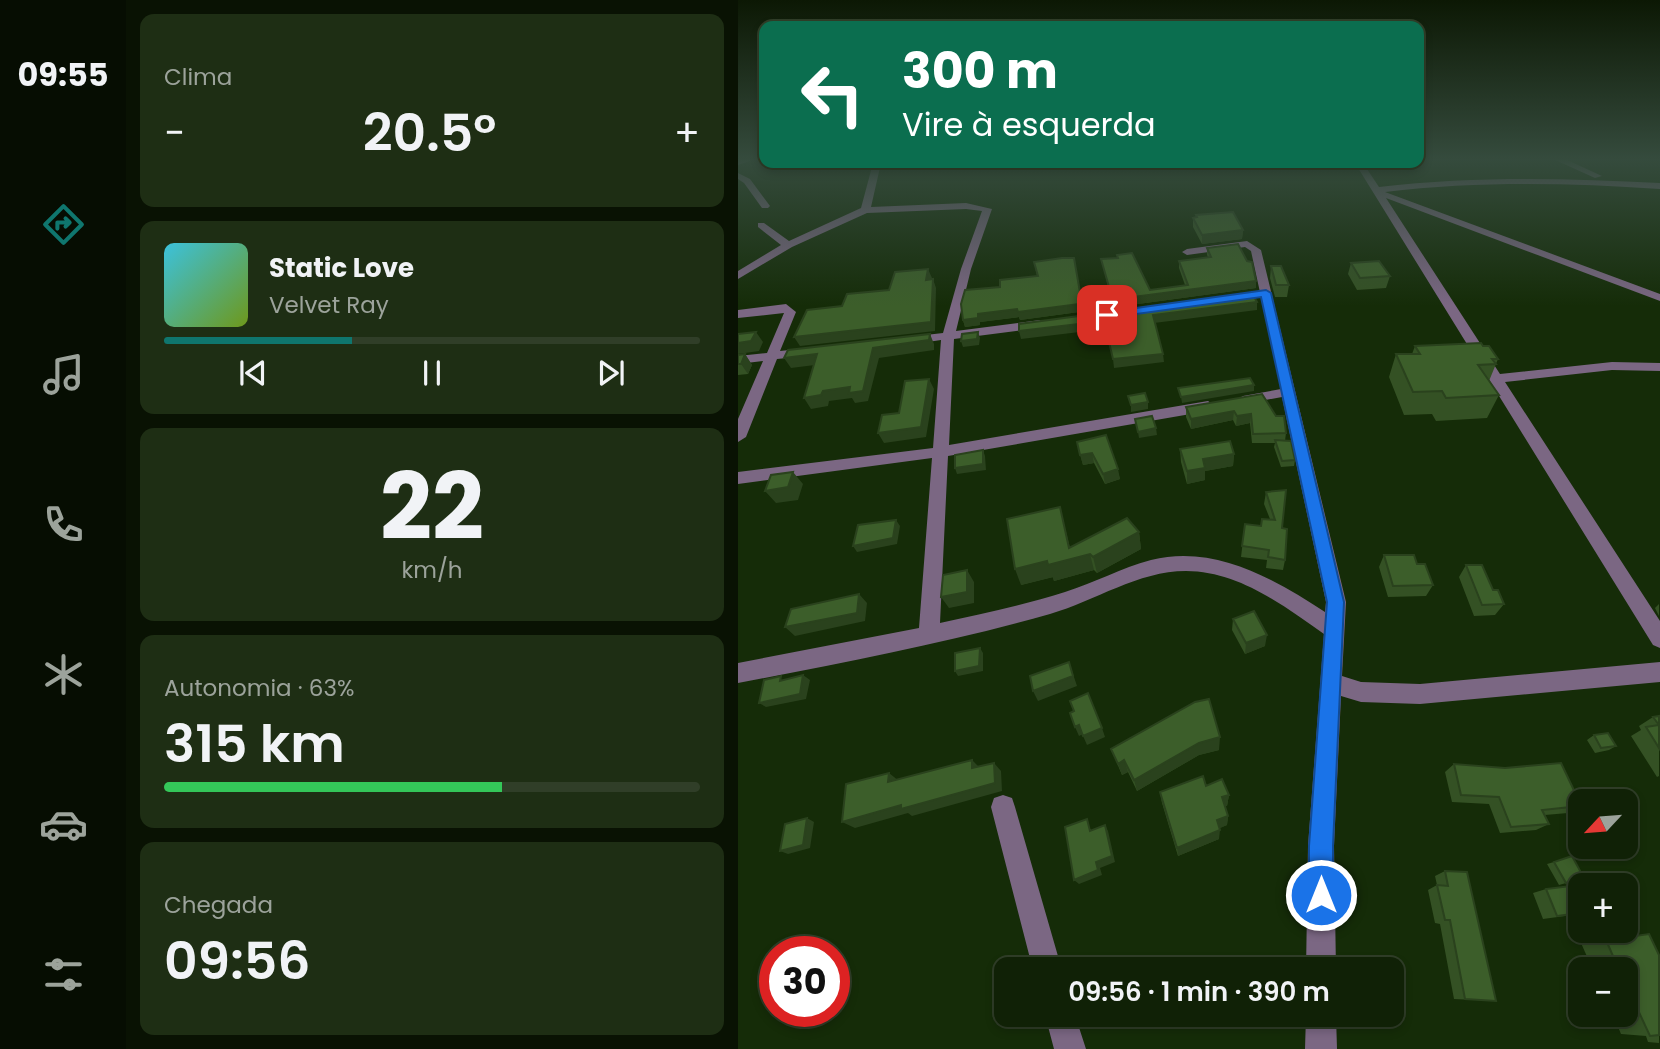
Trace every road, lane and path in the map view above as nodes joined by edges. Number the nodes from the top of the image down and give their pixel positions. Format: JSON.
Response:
{"nodes":[{"id":1,"x":917,"y":208,"type":"edge"},
{"id":2,"x":986,"y":208,"type":"edge"},
{"id":3,"x":1388,"y":208,"type":"edge"},
{"id":4,"x":1422,"y":208,"type":"edge"},
{"id":5,"x":865,"y":210,"type":"joint"},
{"id":6,"x":761,"y":225,"type":"dead end"},
{"id":7,"x":788,"y":245,"type":"junction"},
{"id":8,"x":1187,"y":251,"type":"dead end"},
{"id":9,"x":738,"y":276,"type":"edge"},
{"id":10,"x":1660,"y":298,"type":"edge"},
{"id":11,"x":738,"y":314,"type":"edge"},
{"id":12,"x":1059,"y":321,"type":"edge"},
{"id":13,"x":948,"y":336,"type":"junction"},
{"id":14,"x":895,"y":342,"type":"edge"},
{"id":15,"x":828,"y":350,"type":"edge"},
{"id":16,"x":774,"y":356,"type":"junction"},
{"id":17,"x":738,"y":360,"type":"edge"},
{"id":18,"x":1660,"y":367,"type":"edge"},
{"id":19,"x":1496,"y":379,"type":"junction"},
{"id":20,"x":1289,"y":392,"type":"junction"},
{"id":21,"x":738,"y":437,"type":"edge"},
{"id":22,"x":940,"y":452,"type":"junction"},
{"id":23,"x":738,"y":478,"type":"edge"},
{"id":24,"x":1335,"y":630,"type":"junction"},
{"id":25,"x":929,"y":634,"type":"junction"},
{"id":26,"x":1660,"y":639,"type":"edge"},
{"id":27,"x":1660,"y":672,"type":"edge"},
{"id":28,"x":738,"y":673,"type":"edge"},
{"id":29,"x":1330,"y":682,"type":"junction"},
{"id":30,"x":1003,"y":807,"type":"dead end"},
{"id":31,"x":1044,"y":957,"type":"edge"},
{"id":32,"x":1321,"y":957,"type":"edge"},
{"id":33,"x":1064,"y":1027,"type":"edge"},
{"id":34,"x":1321,"y":1027,"type":"edge"},
{"id":35,"x":1070,"y":1049,"type":"edge"},
{"id":36,"x":1321,"y":1049,"type":"edge"}],
"edges":[{"from":1,"to":5,"type":"street"},
{"from":2,"to":13,"type":"street"},
{"from":3,"to":19,"type":"street"},
{"from":4,"to":10,"type":"street"},
{"from":5,"to":7,"type":"street"},
{"from":6,"to":7,"type":"street"},
{"from":7,"to":9,"type":"street"},
{"from":8,"to":20,"type":"street"},
{"from":11,"to":16,"type":"street"},
{"from":12,"to":13,"type":"street"},
{"from":13,"to":14,"type":"street"},
{"from":13,"to":22,"type":"street"},
{"from":15,"to":16,"type":"street"},
{"from":16,"to":17,"type":"street"},
{"from":16,"to":21,"type":"street"},
{"from":18,"to":19,"type":"street"},
{"from":19,"to":26,"type":"street"},
{"from":20,"to":22,"type":"street"},
{"from":20,"to":24,"type":"street"},
{"from":22,"to":23,"type":"street"},
{"from":22,"to":25,"type":"street"},
{"from":24,"to":25,"type":"street"},
{"from":24,"to":29,"type":"street"},
{"from":25,"to":28,"type":"street"},
{"from":27,"to":29,"type":"street"},
{"from":29,"to":32,"type":"street"},
{"from":30,"to":31,"type":"street"},
{"from":33,"to":35,"type":"street"},
{"from":34,"to":36,"type":"street"}]}
